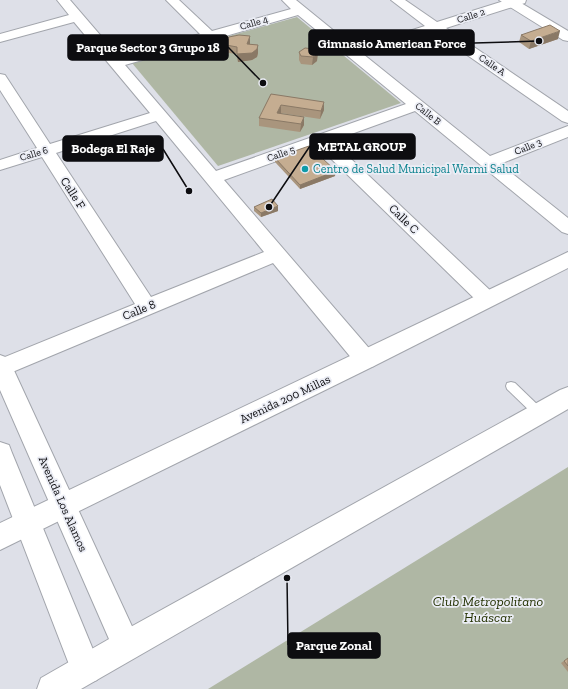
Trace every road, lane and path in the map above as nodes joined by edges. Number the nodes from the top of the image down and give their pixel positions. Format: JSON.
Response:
{"nodes":[{"id":1,"x":63,"y":0,"type":"edge"},
{"id":2,"x":172,"y":0,"type":"edge"},
{"id":3,"x":288,"y":0,"type":"edge"},
{"id":4,"x":397,"y":0,"type":"edge"},
{"id":5,"x":527,"y":0,"type":"edge"},
{"id":6,"x":512,"y":1,"type":"edge"},
{"id":7,"x":300,"y":10,"type":"junction"},
{"id":8,"x":78,"y":18,"type":"junction"},
{"id":9,"x":568,"y":24,"type":"edge"},
{"id":10,"x":436,"y":26,"type":"junction"},
{"id":11,"x":209,"y":36,"type":"junction"},
{"id":12,"x":568,"y":37,"type":"edge"},
{"id":13,"x":0,"y":38,"type":"edge"},
{"id":14,"x":352,"y":53,"type":"junction"},
{"id":15,"x":116,"y":62,"type":"junction"},
{"id":16,"x":0,"y":78,"type":"edge"},
{"id":17,"x":417,"y":105,"type":"junction"},
{"id":18,"x":159,"y":115,"type":"junction"},
{"id":19,"x":568,"y":118,"type":"edge"},
{"id":20,"x":568,"y":131,"type":"edge"},
{"id":21,"x":321,"y":140,"type":"junction"},
{"id":22,"x":46,"y":150,"type":"junction"},
{"id":23,"x":488,"y":163,"type":"junction"},
{"id":24,"x":0,"y":165,"type":"edge"},
{"id":25,"x":213,"y":178,"type":"junction"},
{"id":26,"x":568,"y":228,"type":"edge"},
{"id":27,"x":277,"y":254,"type":"junction"},
{"id":28,"x":568,"y":259,"type":"edge"},
{"id":29,"x":488,"y":299,"type":"junction"},
{"id":30,"x":147,"y":307,"type":"junction"},
{"id":31,"x":366,"y":360,"type":"junction"},
{"id":32,"x":1,"y":366,"type":"edge"},
{"id":33,"x":511,"y":386,"type":"dead end"},
{"id":34,"x":568,"y":397,"type":"edge"},
{"id":35,"x":539,"y":413,"type":"junction"},
{"id":36,"x":0,"y":453,"type":"edge"},
{"id":37,"x":64,"y":505,"type":"junction"},
{"id":38,"x":29,"y":523,"type":"junction"},
{"id":39,"x":0,"y":537,"type":"edge"},
{"id":40,"x":126,"y":645,"type":"junction"},
{"id":41,"x":86,"y":669,"type":"junction"},
{"id":42,"x":52,"y":689,"type":"edge"}],
"edges":[{"from":1,"to":8,"type":"street"},
{"from":2,"to":11,"type":"street"},
{"from":3,"to":7,"type":"street","name":"Calle B"},
{"from":4,"to":10,"type":"street","name":"Calle A"},
{"from":5,"to":9,"type":"main road"},
{"from":6,"to":10,"type":"street","name":"Calle 2"},
{"from":6,"to":12,"type":"main road"},
{"from":7,"to":11,"type":"street","name":"Calle 4"},
{"from":7,"to":14,"type":"street","name":"Calle B"},
{"from":8,"to":13,"type":"street"},
{"from":8,"to":15,"type":"street"},
{"from":10,"to":14,"type":"street","name":"Calle 2"},
{"from":10,"to":19,"type":"street","name":"Calle A"},
{"from":11,"to":15,"type":"street","name":"Calle 4"},
{"from":14,"to":17,"type":"street","name":"Calle B"},
{"from":15,"to":18,"type":"street"},
{"from":16,"to":22,"type":"street","name":"Calle F"},
{"from":17,"to":21,"type":"street","name":"Calle 5"},
{"from":17,"to":23,"type":"street","name":"Calle B"},
{"from":18,"to":22,"type":"street","name":"Calle 6"},
{"from":18,"to":25,"type":"street"},
{"from":20,"to":23,"type":"street","name":"Calle 3"},
{"from":21,"to":25,"type":"street","name":"Calle 5"},
{"from":21,"to":29,"type":"street","name":"Calle C"},
{"from":22,"to":24,"type":"street","name":"Calle 6"},
{"from":22,"to":30,"type":"street","name":"Calle F"},
{"from":23,"to":26,"type":"street","name":"Calle B"},
{"from":25,"to":27,"type":"street"},
{"from":27,"to":30,"type":"street","name":"Calle 8"},
{"from":27,"to":31,"type":"street"},
{"from":28,"to":29,"type":"main road","name":"Avenida 200 Millas"},
{"from":29,"to":31,"type":"main road","name":"Avenida 200 Millas"},
{"from":30,"to":32,"type":"street","name":"Calle 8"},
{"from":31,"to":37,"type":"main road","name":"Avenida 200 Millas"},
{"from":32,"to":37,"type":"main road","name":"Avenida Los Alamos"},
{"from":33,"to":35,"type":"lane"},
{"from":34,"to":35,"type":"main road"},
{"from":35,"to":40,"type":"main road"},
{"from":36,"to":38,"type":"main road"},
{"from":37,"to":38,"type":"main road","name":"Avenida 200 Millas"},
{"from":37,"to":40,"type":"main road","name":"Avenida Los Alamos"},
{"from":38,"to":39,"type":"main road","name":"Avenida 200 Millas"},
{"from":38,"to":41,"type":"main road"},
{"from":40,"to":41,"type":"main road"},
{"from":41,"to":42,"type":"main road"}]}
